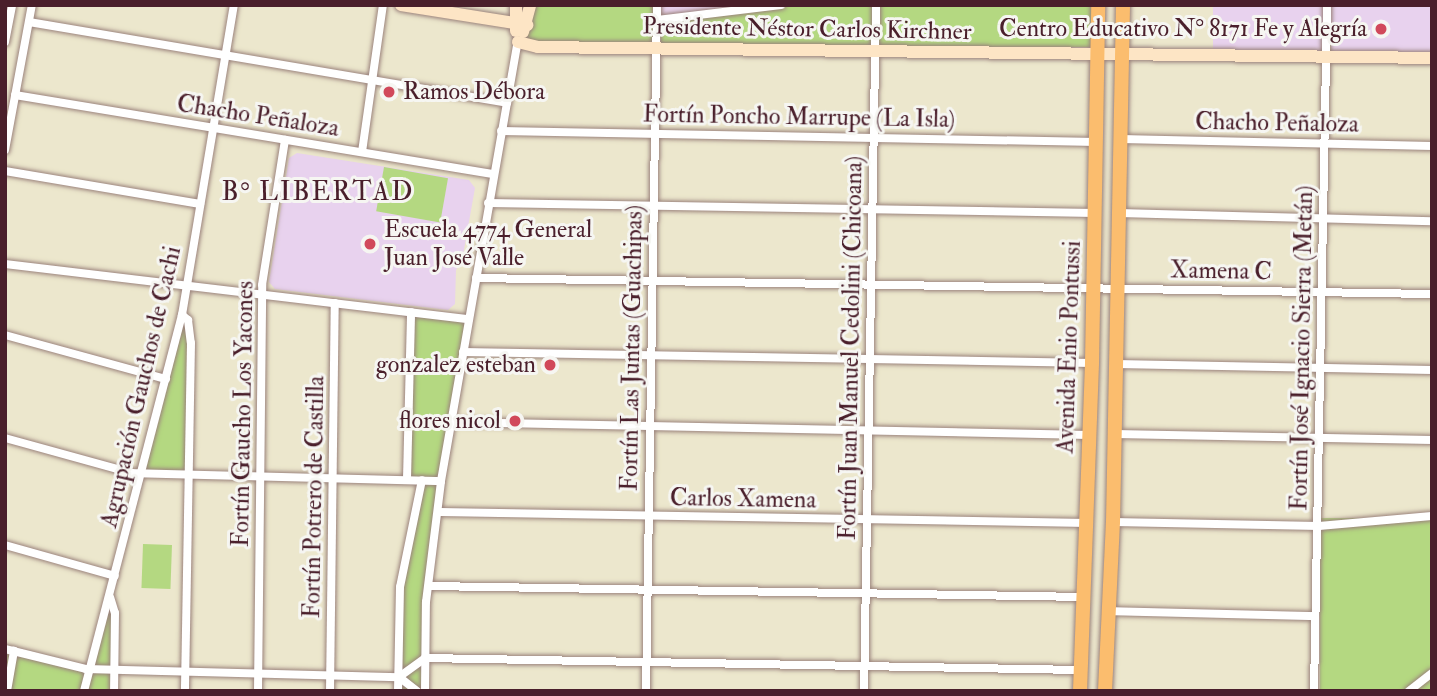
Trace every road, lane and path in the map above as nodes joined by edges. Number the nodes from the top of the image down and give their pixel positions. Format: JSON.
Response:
{"nodes":[{"id":1,"x":12,"y":5,"type":"edge"},
{"id":2,"x":32,"y":5,"type":"edge"},
{"id":3,"x":234,"y":5,"type":"edge"},
{"id":4,"x":383,"y":5,"type":"edge"},
{"id":5,"x":401,"y":5,"type":"edge"},
{"id":6,"x":516,"y":5,"type":"edge"},
{"id":7,"x":530,"y":5,"type":"edge"},
{"id":8,"x":657,"y":5,"type":"edge"},
{"id":9,"x":781,"y":5,"type":"edge"},
{"id":10,"x":876,"y":5,"type":"edge"},
{"id":11,"x":1098,"y":5,"type":"edge"},
{"id":12,"x":1123,"y":5,"type":"edge"},
{"id":13,"x":1327,"y":5,"type":"edge"},
{"id":14,"x":657,"y":20,"type":"junction"},
{"id":15,"x":29,"y":22,"type":"junction"},
{"id":16,"x":521,"y":24,"type":"junction"},
{"id":17,"x":5,"y":42,"type":"edge"},
{"id":18,"x":518,"y":42,"type":"junction"},
{"id":19,"x":657,"y":47,"type":"junction"},
{"id":20,"x":875,"y":51,"type":"junction"},
{"id":21,"x":1098,"y":53,"type":"junction"},
{"id":22,"x":1122,"y":54,"type":"junction"},
{"id":23,"x":226,"y":55,"type":"junction"},
{"id":24,"x":1326,"y":58,"type":"junction"},
{"id":25,"x":1432,"y":58,"type":"edge"},
{"id":26,"x":372,"y":79,"type":"junction"},
{"id":27,"x":15,"y":94,"type":"junction"},
{"id":28,"x":507,"y":103,"type":"junction"},
{"id":29,"x":9,"y":110,"type":"edge"},
{"id":30,"x":213,"y":128,"type":"junction"},
{"id":31,"x":501,"y":131,"type":"junction"},
{"id":32,"x":655,"y":134,"type":"junction"},
{"id":33,"x":874,"y":136,"type":"junction"},
{"id":34,"x":285,"y":139,"type":"junction"},
{"id":35,"x":1121,"y":139,"type":"junction"},
{"id":36,"x":1097,"y":142,"type":"junction"},
{"id":37,"x":1325,"y":144,"type":"junction"},
{"id":38,"x":1432,"y":146,"type":"edge"},
{"id":39,"x":5,"y":150,"type":"edge"},
{"id":40,"x":362,"y":152,"type":"junction"},
{"id":41,"x":5,"y":171,"type":"edge"},
{"id":42,"x":494,"y":174,"type":"junction"},
{"id":43,"x":488,"y":203,"type":"junction"},
{"id":44,"x":200,"y":204,"type":"junction"},
{"id":45,"x":653,"y":205,"type":"junction"},
{"id":46,"x":872,"y":208,"type":"junction"},
{"id":47,"x":1119,"y":213,"type":"junction"},
{"id":48,"x":1095,"y":214,"type":"junction"},
{"id":49,"x":1324,"y":217,"type":"junction"},
{"id":50,"x":1432,"y":221,"type":"edge"},
{"id":51,"x":5,"y":264,"type":"edge"},
{"id":52,"x":476,"y":278,"type":"junction"},
{"id":53,"x":652,"y":279,"type":"junction"},
{"id":54,"x":871,"y":283,"type":"junction"},
{"id":55,"x":187,"y":288,"type":"junction"},
{"id":56,"x":1094,"y":288,"type":"junction"},
{"id":57,"x":1118,"y":288,"type":"junction"},
{"id":58,"x":1322,"y":292,"type":"junction"},
{"id":59,"x":1432,"y":294,"type":"edge"},
{"id":60,"x":263,"y":295,"type":"junction"},
{"id":61,"x":335,"y":303,"type":"junction"},
{"id":62,"x":411,"y":312,"type":"junction"},
{"id":63,"x":182,"y":315,"type":"junction"},
{"id":64,"x":469,"y":319,"type":"junction"},
{"id":65,"x":5,"y":335,"type":"edge"},
{"id":66,"x":463,"y":352,"type":"junction"},
{"id":67,"x":651,"y":356,"type":"junction"},
{"id":68,"x":869,"y":359,"type":"junction"},
{"id":69,"x":1092,"y":363,"type":"junction"},
{"id":70,"x":1116,"y":364,"type":"junction"},
{"id":71,"x":1321,"y":367,"type":"junction"},
{"id":72,"x":1432,"y":370,"type":"edge"},
{"id":73,"x":166,"y":379,"type":"junction"},
{"id":74,"x":452,"y":422,"type":"junction"},
{"id":75,"x":650,"y":426,"type":"junction"},
{"id":76,"x":868,"y":429,"type":"junction"},
{"id":77,"x":1115,"y":433,"type":"junction"},
{"id":78,"x":1090,"y":435,"type":"junction"},
{"id":79,"x":5,"y":438,"type":"edge"},
{"id":80,"x":1320,"y":438,"type":"junction"},
{"id":81,"x":1432,"y":440,"type":"edge"},
{"id":82,"x":143,"y":474,"type":"junction"},
{"id":83,"x":191,"y":474,"type":"junction"},
{"id":84,"x":262,"y":475,"type":"junction"},
{"id":85,"x":333,"y":477,"type":"junction"},
{"id":86,"x":407,"y":479,"type":"junction"},
{"id":87,"x":422,"y":480,"type":"junction"},
{"id":88,"x":441,"y":481,"type":"junction"},
{"id":89,"x":440,"y":512,"type":"junction"},
{"id":90,"x":1432,"y":516,"type":"edge"},
{"id":91,"x":648,"y":517,"type":"junction"},
{"id":92,"x":868,"y":520,"type":"junction"},
{"id":93,"x":1113,"y":522,"type":"junction"},
{"id":94,"x":1088,"y":523,"type":"junction"},
{"id":95,"x":1319,"y":526,"type":"junction"},
{"id":96,"x":5,"y":545,"type":"edge"},
{"id":97,"x":115,"y":576,"type":"junction"},
{"id":98,"x":429,"y":586,"type":"junction"},
{"id":99,"x":647,"y":590,"type":"junction"},
{"id":100,"x":866,"y":594,"type":"junction"},
{"id":101,"x":110,"y":597,"type":"junction"},
{"id":102,"x":1085,"y":597,"type":"junction"},
{"id":103,"x":1108,"y":611,"type":"junction"},
{"id":104,"x":1315,"y":616,"type":"junction"},
{"id":105,"x":10,"y":650,"type":"edge"},
{"id":106,"x":425,"y":658,"type":"junction"},
{"id":107,"x":646,"y":661,"type":"junction"},
{"id":108,"x":7,"y":664,"type":"edge"},
{"id":109,"x":865,"y":665,"type":"junction"},
{"id":110,"x":115,"y":668,"type":"junction"},
{"id":111,"x":86,"y":669,"type":"junction"},
{"id":112,"x":186,"y":670,"type":"junction"},
{"id":113,"x":1080,"y":670,"type":"junction"},
{"id":114,"x":258,"y":672,"type":"junction"},
{"id":115,"x":1432,"y":673,"type":"edge"},
{"id":116,"x":331,"y":674,"type":"junction"},
{"id":117,"x":398,"y":677,"type":"junction"},
{"id":118,"x":7,"y":691,"type":"edge"},
{"id":119,"x":84,"y":691,"type":"edge"},
{"id":120,"x":114,"y":691,"type":"edge"},
{"id":121,"x":186,"y":691,"type":"edge"},
{"id":122,"x":258,"y":691,"type":"edge"},
{"id":123,"x":330,"y":691,"type":"edge"},
{"id":124,"x":398,"y":691,"type":"edge"},
{"id":125,"x":417,"y":691,"type":"edge"},
{"id":126,"x":425,"y":691,"type":"edge"},
{"id":127,"x":646,"y":691,"type":"edge"},
{"id":128,"x":864,"y":691,"type":"edge"},
{"id":129,"x":1080,"y":691,"type":"edge"},
{"id":130,"x":1105,"y":691,"type":"edge"},
{"id":131,"x":1314,"y":691,"type":"edge"},
{"id":132,"x":1409,"y":691,"type":"edge"}],
"edges":[{"from":1,"to":17,"type":"street"},
{"from":2,"to":15,"type":"street"},
{"from":3,"to":23,"type":"street","name":"Agrupación Gauchos de Cachi"},
{"from":4,"to":26,"type":"street"},
{"from":5,"to":16,"type":"street"},
{"from":6,"to":16,"type":"street"},
{"from":7,"to":16,"type":"street"},
{"from":8,"to":14,"type":"street","name":"Fortín Las Juntas (Guachipas)"},
{"from":9,"to":14,"type":"street"},
{"from":10,"to":20,"type":"street","name":"Fortín Juan Manuel Cedolini (Chicoana)"},
{"from":11,"to":21,"type":"main road","name":"Avenida Enio Pontussi"},
{"from":12,"to":22,"type":"main road","name":"Avenida Enio Pontussi"},
{"from":13,"to":24,"type":"street","name":"Fortín José Ignacio Sierra (Metán)"},
{"from":14,"to":19,"type":"street","name":"Fortín Las Juntas (Guachipas)"},
{"from":15,"to":23,"type":"street"},
{"from":15,"to":27,"type":"street"},
{"from":16,"to":18,"type":"street"},
{"from":18,"to":19,"type":"street","name":"Presidente Néstor Carlos Kirchner"},
{"from":18,"to":28,"type":"street"},
{"from":19,"to":20,"type":"street","name":"Presidente Néstor Carlos Kirchner"},
{"from":19,"to":32,"type":"street","name":"Fortín Las Juntas (Guachipas)"},
{"from":20,"to":21,"type":"street","name":"Presidente Néstor Carlos Kirchner"},
{"from":20,"to":33,"type":"street","name":"Fortín Juan Manuel Cedolini (Chicoana)"},
{"from":21,"to":22,"type":"street","name":"Presidente Néstor Carlos Kirchner"},
{"from":21,"to":36,"type":"main road","name":"Avenida Enio Pontussi"},
{"from":22,"to":24,"type":"street","name":"Presidente Néstor Carlos Kirchner"},
{"from":22,"to":35,"type":"main road","name":"Avenida Enio Pontussi"},
{"from":23,"to":26,"type":"street"},
{"from":23,"to":30,"type":"street","name":"Agrupación Gauchos de Cachi"},
{"from":24,"to":25,"type":"street","name":"Presidente Néstor Carlos Kirchner"},
{"from":24,"to":37,"type":"street","name":"Fortín José Ignacio Sierra (Metán)"},
{"from":26,"to":28,"type":"street"},
{"from":26,"to":40,"type":"street"},
{"from":27,"to":29,"type":"street"},
{"from":27,"to":30,"type":"street","name":"Chacho Peñaloza"},
{"from":28,"to":31,"type":"street"},
{"from":29,"to":39,"type":"street"},
{"from":30,"to":34,"type":"street","name":"Chacho Peñaloza"},
{"from":30,"to":44,"type":"street","name":"Agrupación Gauchos de Cachi"},
{"from":31,"to":32,"type":"street","name":"Fortín Poncho Marrupe (La Isla)"},
{"from":31,"to":42,"type":"street"},
{"from":32,"to":33,"type":"street","name":"Fortín Poncho Marrupe (La Isla)"},
{"from":32,"to":45,"type":"street","name":"Fortín Las Juntas (Guachipas)"},
{"from":33,"to":36,"type":"street","name":"Fortín Poncho Marrupe (La Isla)"},
{"from":33,"to":46,"type":"street","name":"Fortín Juan Manuel Cedolini (Chicoana)"},
{"from":34,"to":40,"type":"street","name":"Chacho Peñaloza"},
{"from":34,"to":60,"type":"street","name":"Fortín Gaucho Los Yacones"},
{"from":35,"to":37,"type":"street","name":"Chacho Peñaloza"},
{"from":35,"to":47,"type":"main road","name":"Avenida Enio Pontussi"},
{"from":36,"to":48,"type":"main road","name":"Avenida Enio Pontussi"},
{"from":37,"to":38,"type":"street","name":"Chacho Peñaloza"},
{"from":37,"to":49,"type":"street","name":"Fortín José Ignacio Sierra (Metán)"},
{"from":40,"to":42,"type":"street","name":"Chacho Peñaloza"},
{"from":41,"to":44,"type":"street"},
{"from":42,"to":43,"type":"street"},
{"from":43,"to":45,"type":"street"},
{"from":43,"to":52,"type":"street"},
{"from":44,"to":55,"type":"street","name":"Agrupación Gauchos de Cachi"},
{"from":45,"to":46,"type":"street"},
{"from":45,"to":53,"type":"street","name":"Fortín Las Juntas (Guachipas)"},
{"from":46,"to":48,"type":"street"},
{"from":46,"to":54,"type":"street","name":"Fortín Juan Manuel Cedolini (Chicoana)"},
{"from":47,"to":49,"type":"street"},
{"from":47,"to":57,"type":"main road","name":"Avenida Enio Pontussi"},
{"from":48,"to":56,"type":"main road","name":"Avenida Enio Pontussi"},
{"from":49,"to":50,"type":"street"},
{"from":49,"to":58,"type":"street","name":"Fortín José Ignacio Sierra (Metán)"},
{"from":51,"to":55,"type":"street"},
{"from":52,"to":53,"type":"street","name":"Xamena C"},
{"from":52,"to":64,"type":"street"},
{"from":53,"to":54,"type":"street","name":"Xamena C"},
{"from":53,"to":67,"type":"street","name":"Fortín Las Juntas (Guachipas)"},
{"from":54,"to":56,"type":"street","name":"Xamena C"},
{"from":54,"to":68,"type":"street","name":"Fortín Juan Manuel Cedolini (Chicoana)"},
{"from":55,"to":60,"type":"street"},
{"from":55,"to":63,"type":"street","name":"Agrupación Gauchos de Cachi"},
{"from":56,"to":57,"type":"street","name":"Xamena C"},
{"from":56,"to":69,"type":"main road","name":"Avenida Enio Pontussi"},
{"from":57,"to":58,"type":"street","name":"Xamena C"},
{"from":57,"to":70,"type":"main road","name":"Avenida Enio Pontussi"},
{"from":58,"to":59,"type":"street","name":"Xamena C"},
{"from":58,"to":71,"type":"street","name":"Fortín José Ignacio Sierra (Metán)"},
{"from":60,"to":61,"type":"street"},
{"from":60,"to":84,"type":"street","name":"Fortín Gaucho Los Yacones"},
{"from":61,"to":62,"type":"street"},
{"from":61,"to":85,"type":"street","name":"Fortín Potrero de Castilla"},
{"from":62,"to":64,"type":"street"},
{"from":62,"to":86,"type":"street"},
{"from":63,"to":73,"type":"street","name":"Agrupación Gauchos de Cachi"},
{"from":63,"to":83,"type":"street"},
{"from":64,"to":66,"type":"street"},
{"from":65,"to":73,"type":"street"},
{"from":66,"to":67,"type":"street"},
{"from":66,"to":74,"type":"street"},
{"from":67,"to":68,"type":"street"},
{"from":67,"to":75,"type":"street","name":"Fortín Las Juntas (Guachipas)"},
{"from":68,"to":69,"type":"street"},
{"from":68,"to":76,"type":"street","name":"Fortín Juan Manuel Cedolini (Chicoana)"},
{"from":69,"to":78,"type":"main road","name":"Avenida Enio Pontussi"},
{"from":70,"to":71,"type":"street"},
{"from":70,"to":77,"type":"main road","name":"Avenida Enio Pontussi"},
{"from":71,"to":72,"type":"street"},
{"from":71,"to":80,"type":"street","name":"Fortín José Ignacio Sierra (Metán)"},
{"from":73,"to":82,"type":"street","name":"Agrupación Gauchos de Cachi"},
{"from":74,"to":75,"type":"street"},
{"from":74,"to":88,"type":"street"},
{"from":75,"to":76,"type":"street"},
{"from":75,"to":91,"type":"street","name":"Fortín Las Juntas (Guachipas)"},
{"from":76,"to":78,"type":"street"},
{"from":76,"to":92,"type":"street","name":"Fortín Juan Manuel Cedolini (Chicoana)"},
{"from":77,"to":80,"type":"street"},
{"from":77,"to":93,"type":"main road","name":"Avenida Enio Pontussi"},
{"from":78,"to":94,"type":"main road","name":"Avenida Enio Pontussi"},
{"from":79,"to":82,"type":"street"},
{"from":80,"to":81,"type":"street"},
{"from":80,"to":95,"type":"street","name":"Fortín José Ignacio Sierra (Metán)"},
{"from":82,"to":83,"type":"street"},
{"from":82,"to":97,"type":"street","name":"Agrupación Gauchos de Cachi"},
{"from":83,"to":84,"type":"street"},
{"from":83,"to":112,"type":"street"},
{"from":84,"to":85,"type":"street"},
{"from":84,"to":114,"type":"street","name":"Fortín Gaucho Los Yacones"},
{"from":85,"to":86,"type":"street"},
{"from":85,"to":116,"type":"street","name":"Fortín Potrero de Castilla"},
{"from":86,"to":87,"type":"street"},
{"from":87,"to":88,"type":"street"},
{"from":87,"to":117,"type":"street"},
{"from":88,"to":89,"type":"street"},
{"from":89,"to":91,"type":"street","name":"Carlos Xamena"},
{"from":89,"to":98,"type":"street"},
{"from":90,"to":95,"type":"street"},
{"from":91,"to":92,"type":"street","name":"Carlos Xamena"},
{"from":91,"to":99,"type":"street","name":"Fortín Las Juntas (Guachipas)"},
{"from":92,"to":94,"type":"street","name":"Carlos Xamena"},
{"from":92,"to":100,"type":"street","name":"Fortín Juan Manuel Cedolini (Chicoana)"},
{"from":93,"to":95,"type":"street"},
{"from":93,"to":103,"type":"main road","name":"Avenida Enio Pontussi"},
{"from":94,"to":102,"type":"main road","name":"Avenida Enio Pontussi"},
{"from":95,"to":104,"type":"street","name":"Fortín José Ignacio Sierra (Metán)"},
{"from":96,"to":97,"type":"street"},
{"from":97,"to":101,"type":"street","name":"Agrupación Gauchos de Cachi"},
{"from":98,"to":99,"type":"street"},
{"from":98,"to":106,"type":"street"},
{"from":99,"to":100,"type":"street"},
{"from":99,"to":107,"type":"street","name":"Fortín Las Juntas (Guachipas)"},
{"from":100,"to":102,"type":"street"},
{"from":100,"to":109,"type":"street","name":"Fortín Juan Manuel Cedolini (Chicoana)"},
{"from":101,"to":110,"type":"street"},
{"from":101,"to":111,"type":"street","name":"Agrupación Gauchos de Cachi"},
{"from":102,"to":113,"type":"main road","name":"Avenida Enio Pontussi"},
{"from":103,"to":104,"type":"street"},
{"from":103,"to":130,"type":"main road","name":"Avenida Enio Pontussi"},
{"from":104,"to":131,"type":"street","name":"Fortín José Ignacio Sierra (Metán)"},
{"from":105,"to":108,"type":"street"},
{"from":105,"to":111,"type":"street"},
{"from":106,"to":107,"type":"street"},
{"from":106,"to":117,"type":"street"},
{"from":106,"to":126,"type":"street"},
{"from":107,"to":109,"type":"street"},
{"from":107,"to":127,"type":"street","name":"Fortín Las Juntas (Guachipas)"},
{"from":108,"to":118,"type":"street"},
{"from":109,"to":113,"type":"street"},
{"from":109,"to":128,"type":"street","name":"Fortín Juan Manuel Cedolini (Chicoana)"},
{"from":110,"to":111,"type":"street"},
{"from":110,"to":112,"type":"street"},
{"from":110,"to":120,"type":"street"},
{"from":111,"to":119,"type":"street","name":"Agrupación Gauchos de Cachi"},
{"from":112,"to":114,"type":"street"},
{"from":112,"to":121,"type":"street"},
{"from":113,"to":129,"type":"main road","name":"Avenida Enio Pontussi"},
{"from":114,"to":116,"type":"street"},
{"from":114,"to":122,"type":"street","name":"Fortín Gaucho Los Yacones"},
{"from":115,"to":132,"type":"street"},
{"from":116,"to":117,"type":"street"},
{"from":116,"to":123,"type":"street","name":"Fortín Potrero de Castilla"},
{"from":117,"to":124,"type":"street"},
{"from":117,"to":125,"type":"street"}]}
